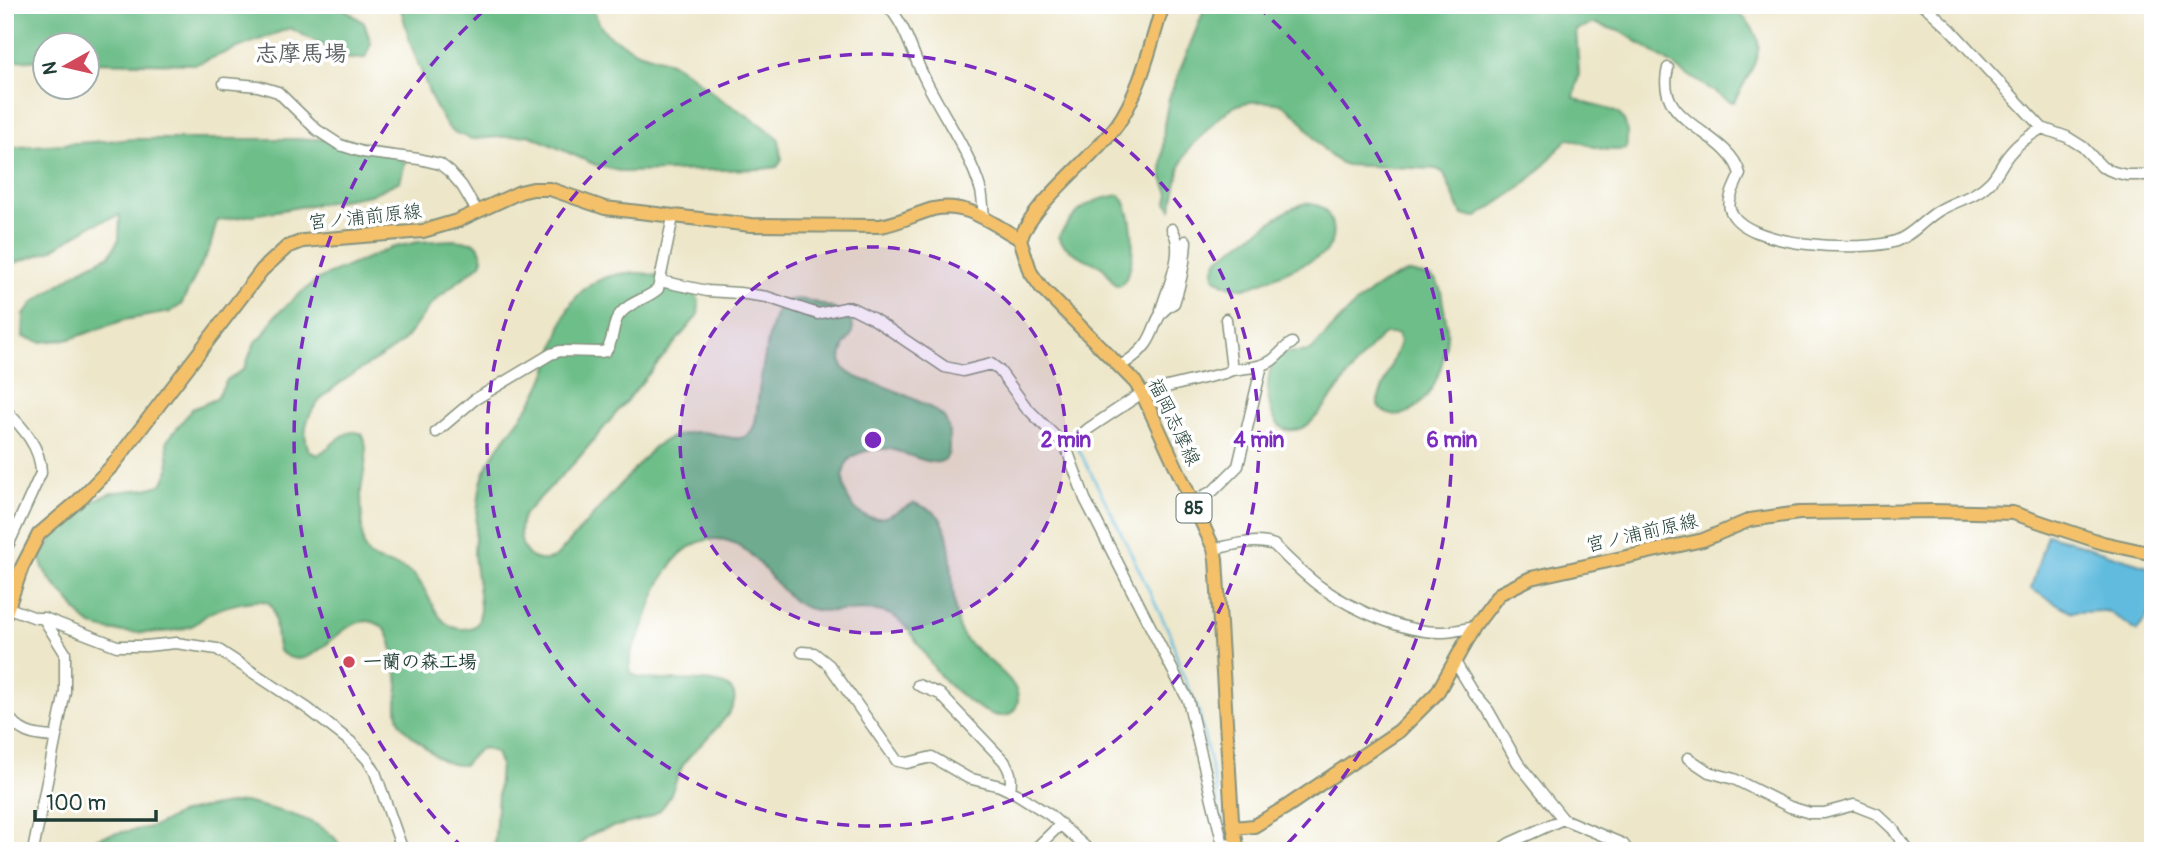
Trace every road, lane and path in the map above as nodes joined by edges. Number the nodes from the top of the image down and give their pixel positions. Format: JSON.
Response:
{"nodes":[{"id":1,"x":887,"y":5,"type":"edge"},
{"id":2,"x":1163,"y":5,"type":"edge"},
{"id":3,"x":1922,"y":5,"type":"edge"},
{"id":4,"x":1668,"y":68,"type":"dead end"},
{"id":5,"x":223,"y":83,"type":"dead end"},
{"id":6,"x":2042,"y":128,"type":"junction"},
{"id":7,"x":2153,"y":175,"type":"edge"},
{"id":8,"x":477,"y":211,"type":"junction"},
{"id":9,"x":673,"y":217,"type":"junction"},
{"id":10,"x":984,"y":218,"type":"junction"},
{"id":11,"x":1172,"y":229,"type":"dead end"},
{"id":12,"x":1020,"y":239,"type":"junction"},
{"id":13,"x":1186,"y":241,"type":"dead end"},
{"id":14,"x":660,"y":281,"type":"junction"},
{"id":15,"x":1161,"y":310,"type":"junction"},
{"id":16,"x":1226,"y":319,"type":"dead end"},
{"id":17,"x":1292,"y":343,"type":"dead end"},
{"id":18,"x":1262,"y":365,"type":"junction"},
{"id":19,"x":1120,"y":366,"type":"junction"},
{"id":20,"x":1232,"y":370,"type":"junction"},
{"id":21,"x":1142,"y":393,"type":"junction"},
{"id":22,"x":5,"y":410,"type":"edge"},
{"id":23,"x":436,"y":432,"type":"dead end"},
{"id":24,"x":1066,"y":447,"type":"junction"},
{"id":25,"x":1191,"y":502,"type":"junction"},
{"id":26,"x":1214,"y":549,"type":"junction"},
{"id":27,"x":5,"y":552,"type":"edge"},
{"id":28,"x":2153,"y":554,"type":"edge"},
{"id":29,"x":7,"y":612,"type":"edge"},
{"id":30,"x":44,"y":618,"type":"junction"},
{"id":31,"x":1475,"y":627,"type":"junction"},
{"id":32,"x":802,"y":652,"type":"dead end"},
{"id":33,"x":1455,"y":662,"type":"junction"},
{"id":34,"x":918,"y":685,"type":"dead end"},
{"id":35,"x":5,"y":712,"type":"edge"},
{"id":36,"x":56,"y":737,"type":"junction"},
{"id":37,"x":1688,"y":758,"type":"dead end"},
{"id":38,"x":1010,"y":791,"type":"junction"},
{"id":39,"x":1563,"y":819,"type":"junction"},
{"id":40,"x":1061,"y":824,"type":"junction"},
{"id":41,"x":1234,"y":828,"type":"junction"},
{"id":42,"x":1223,"y":845,"type":"junction"},
{"id":43,"x":1237,"y":847,"type":"edge"},
{"id":44,"x":33,"y":851,"type":"edge"},
{"id":45,"x":403,"y":851,"type":"edge"},
{"id":46,"x":1033,"y":851,"type":"edge"},
{"id":47,"x":1090,"y":851,"type":"edge"},
{"id":48,"x":1205,"y":851,"type":"edge"},
{"id":49,"x":1498,"y":851,"type":"edge"},
{"id":50,"x":1628,"y":851,"type":"edge"},
{"id":51,"x":1908,"y":851,"type":"edge"}],
"edges":[{"from":1,"to":10,"type":"street"},
{"from":2,"to":12,"type":"main road"},
{"from":3,"to":6,"type":"street"},
{"from":4,"to":6,"type":"street"},
{"from":5,"to":8,"type":"street"},
{"from":6,"to":7,"type":"street"},
{"from":8,"to":9,"type":"main road","name":"宮ノ浦前原線"},
{"from":8,"to":29,"type":"main road","name":"宮ノ浦前原線"},
{"from":9,"to":10,"type":"main road","name":"宮ノ浦前原線"},
{"from":9,"to":14,"type":"street"},
{"from":10,"to":12,"type":"main road","name":"宮ノ浦前原線"},
{"from":11,"to":15,"type":"street"},
{"from":12,"to":19,"type":"main road","name":"福岡志摩線","number":"85"},
{"from":13,"to":15,"type":"street"},
{"from":14,"to":23,"type":"street"},
{"from":14,"to":24,"type":"street"},
{"from":15,"to":19,"type":"street"},
{"from":16,"to":20,"type":"street"},
{"from":17,"to":18,"type":"street"},
{"from":18,"to":20,"type":"street"},
{"from":18,"to":25,"type":"street"},
{"from":19,"to":21,"type":"main road","name":"福岡志摩線","number":"85"},
{"from":20,"to":21,"type":"street"},
{"from":21,"to":24,"type":"street"},
{"from":21,"to":25,"type":"main road","name":"福岡志摩線","number":"85"},
{"from":22,"to":27,"type":"street"},
{"from":24,"to":42,"type":"street"},
{"from":25,"to":26,"type":"main road","name":"福岡志摩線","number":"85"},
{"from":26,"to":31,"type":"street"},
{"from":26,"to":41,"type":"main road","name":"福岡志摩線","number":"85"},
{"from":28,"to":31,"type":"main road","name":"宮ノ浦前原線"},
{"from":29,"to":30,"type":"street"},
{"from":30,"to":36,"type":"street"},
{"from":30,"to":45,"type":"street"},
{"from":31,"to":33,"type":"main road","name":"宮ノ浦前原線"},
{"from":32,"to":38,"type":"street"},
{"from":33,"to":39,"type":"street"},
{"from":33,"to":41,"type":"main road","name":"宮ノ浦前原線"},
{"from":34,"to":38,"type":"street"},
{"from":35,"to":36,"type":"street"},
{"from":36,"to":44,"type":"street"},
{"from":37,"to":51,"type":"street"},
{"from":38,"to":40,"type":"street"},
{"from":39,"to":49,"type":"street"},
{"from":39,"to":50,"type":"street"},
{"from":40,"to":46,"type":"street"},
{"from":40,"to":47,"type":"street"},
{"from":41,"to":43,"type":"main road","name":"福岡志摩線","number":"85"},
{"from":42,"to":43,"type":"street"},
{"from":42,"to":48,"type":"street"}]}
